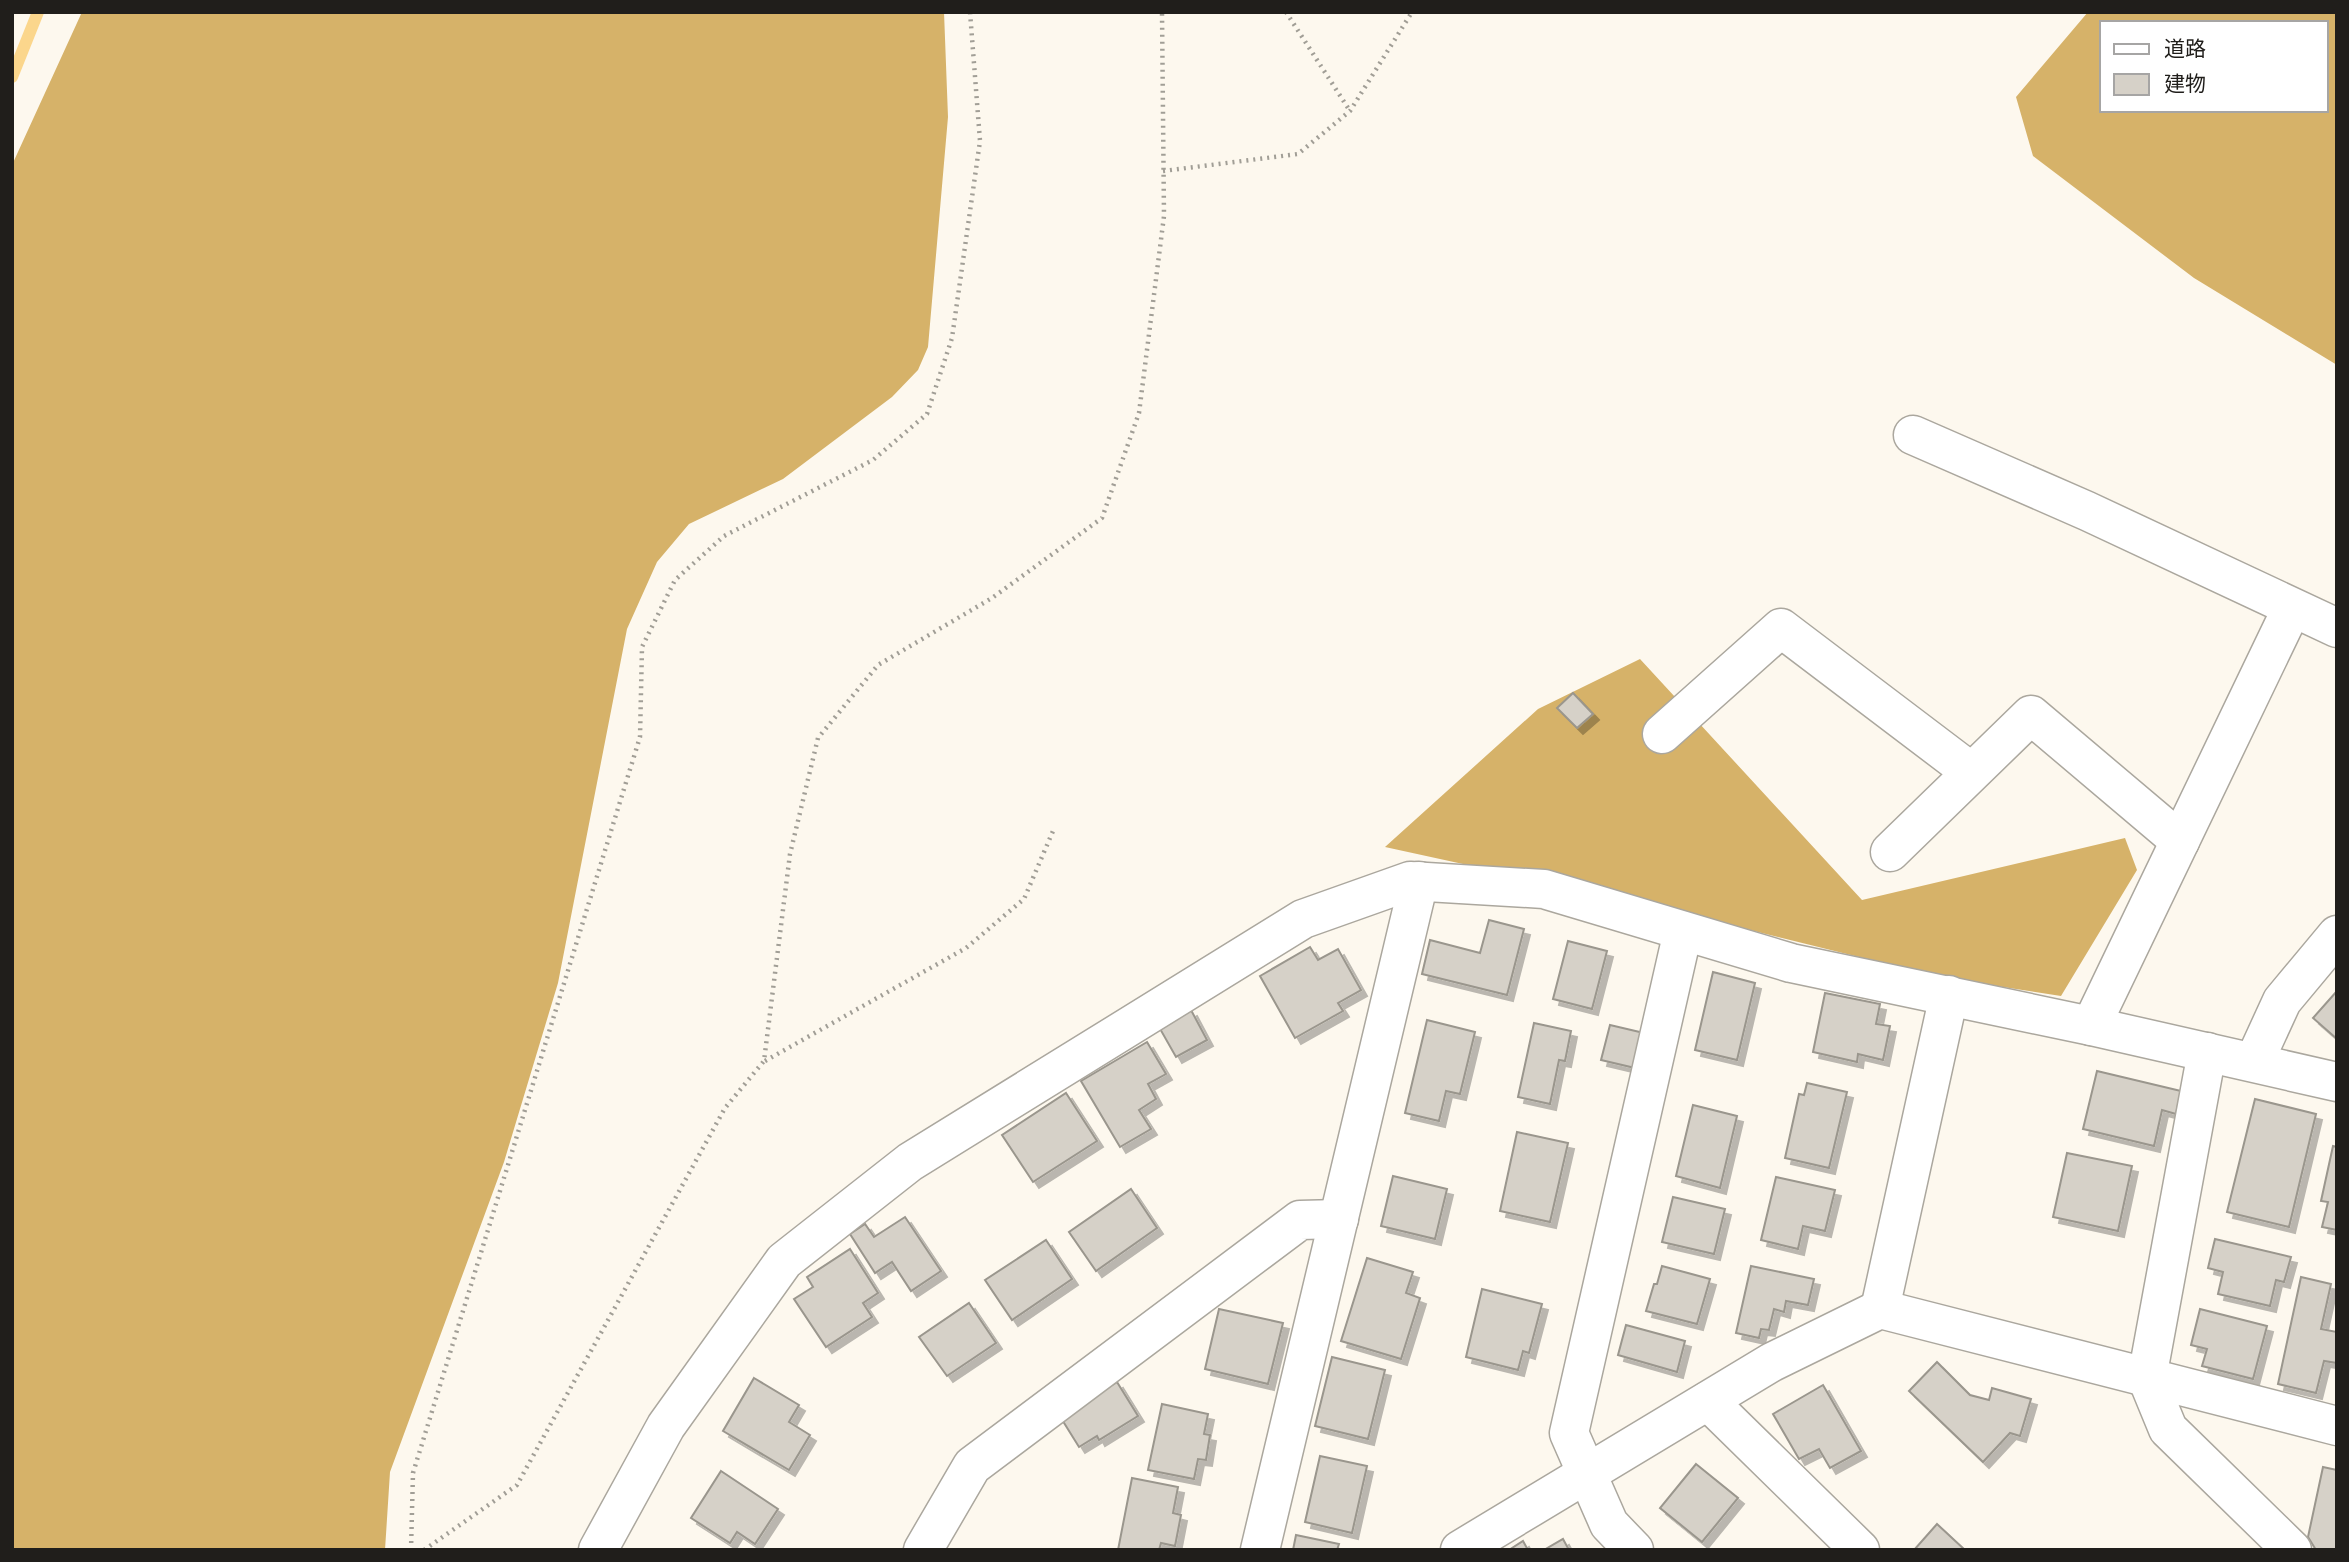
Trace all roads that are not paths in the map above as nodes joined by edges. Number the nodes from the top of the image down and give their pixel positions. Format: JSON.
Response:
{"nodes":[{"id":1,"x":1913,"y":435,"type":"dead end"},
{"id":2,"x":2292,"y":608,"type":"junction"},
{"id":3,"x":2337,"y":628,"type":"edge"},
{"id":4,"x":1661,"y":734,"type":"dead end"},
{"id":5,"x":1971,"y":772,"type":"junction"},
{"id":6,"x":2180,"y":841,"type":"junction"},
{"id":7,"x":1890,"y":852,"type":"dead end"},
{"id":8,"x":1419,"y":881,"type":"junction"},
{"id":9,"x":1683,"y":931,"type":"junction"},
{"id":10,"x":2337,"y":936,"type":"edge"},
{"id":11,"x":1949,"y":995,"type":"junction"},
{"id":12,"x":2091,"y":1026,"type":"junction"},
{"id":13,"x":2207,"y":1052,"type":"junction"},
{"id":14,"x":2255,"y":1062,"type":"junction"},
{"id":15,"x":2337,"y":1082,"type":"edge"},
{"id":16,"x":1339,"y":1219,"type":"junction"},
{"id":17,"x":1880,"y":1310,"type":"junction"},
{"id":18,"x":2147,"y":1378,"type":"junction"},
{"id":19,"x":1708,"y":1401,"type":"junction"},
{"id":20,"x":2337,"y":1426,"type":"edge"},
{"id":21,"x":1586,"y":1474,"type":"junction"},
{"id":22,"x":598,"y":1550,"type":"edge"},
{"id":23,"x":922,"y":1550,"type":"edge"},
{"id":24,"x":1260,"y":1550,"type":"edge"},
{"id":25,"x":1460,"y":1550,"type":"edge"},
{"id":26,"x":1634,"y":1550,"type":"edge"},
{"id":27,"x":1860,"y":1550,"type":"edge"},
{"id":28,"x":2292,"y":1550,"type":"edge"}],
"edges":[{"from":1,"to":2,"type":"street"},
{"from":2,"to":3,"type":"street"},
{"from":2,"to":6,"type":"street"},
{"from":4,"to":5,"type":"street"},
{"from":5,"to":6,"type":"street"},
{"from":5,"to":7,"type":"street"},
{"from":6,"to":12,"type":"street"},
{"from":8,"to":9,"type":"street"},
{"from":8,"to":16,"type":"street"},
{"from":8,"to":22,"type":"street"},
{"from":9,"to":11,"type":"street"},
{"from":9,"to":21,"type":"street"},
{"from":10,"to":14,"type":"street"},
{"from":11,"to":12,"type":"street"},
{"from":11,"to":17,"type":"street"},
{"from":12,"to":13,"type":"street"},
{"from":13,"to":14,"type":"street"},
{"from":13,"to":18,"type":"street"},
{"from":14,"to":15,"type":"street"},
{"from":16,"to":23,"type":"street"},
{"from":16,"to":24,"type":"street"},
{"from":17,"to":18,"type":"street"},
{"from":17,"to":19,"type":"street"},
{"from":18,"to":20,"type":"street"},
{"from":18,"to":28,"type":"street"},
{"from":19,"to":21,"type":"street"},
{"from":19,"to":27,"type":"street"},
{"from":21,"to":25,"type":"street"},
{"from":21,"to":26,"type":"street"}]}
